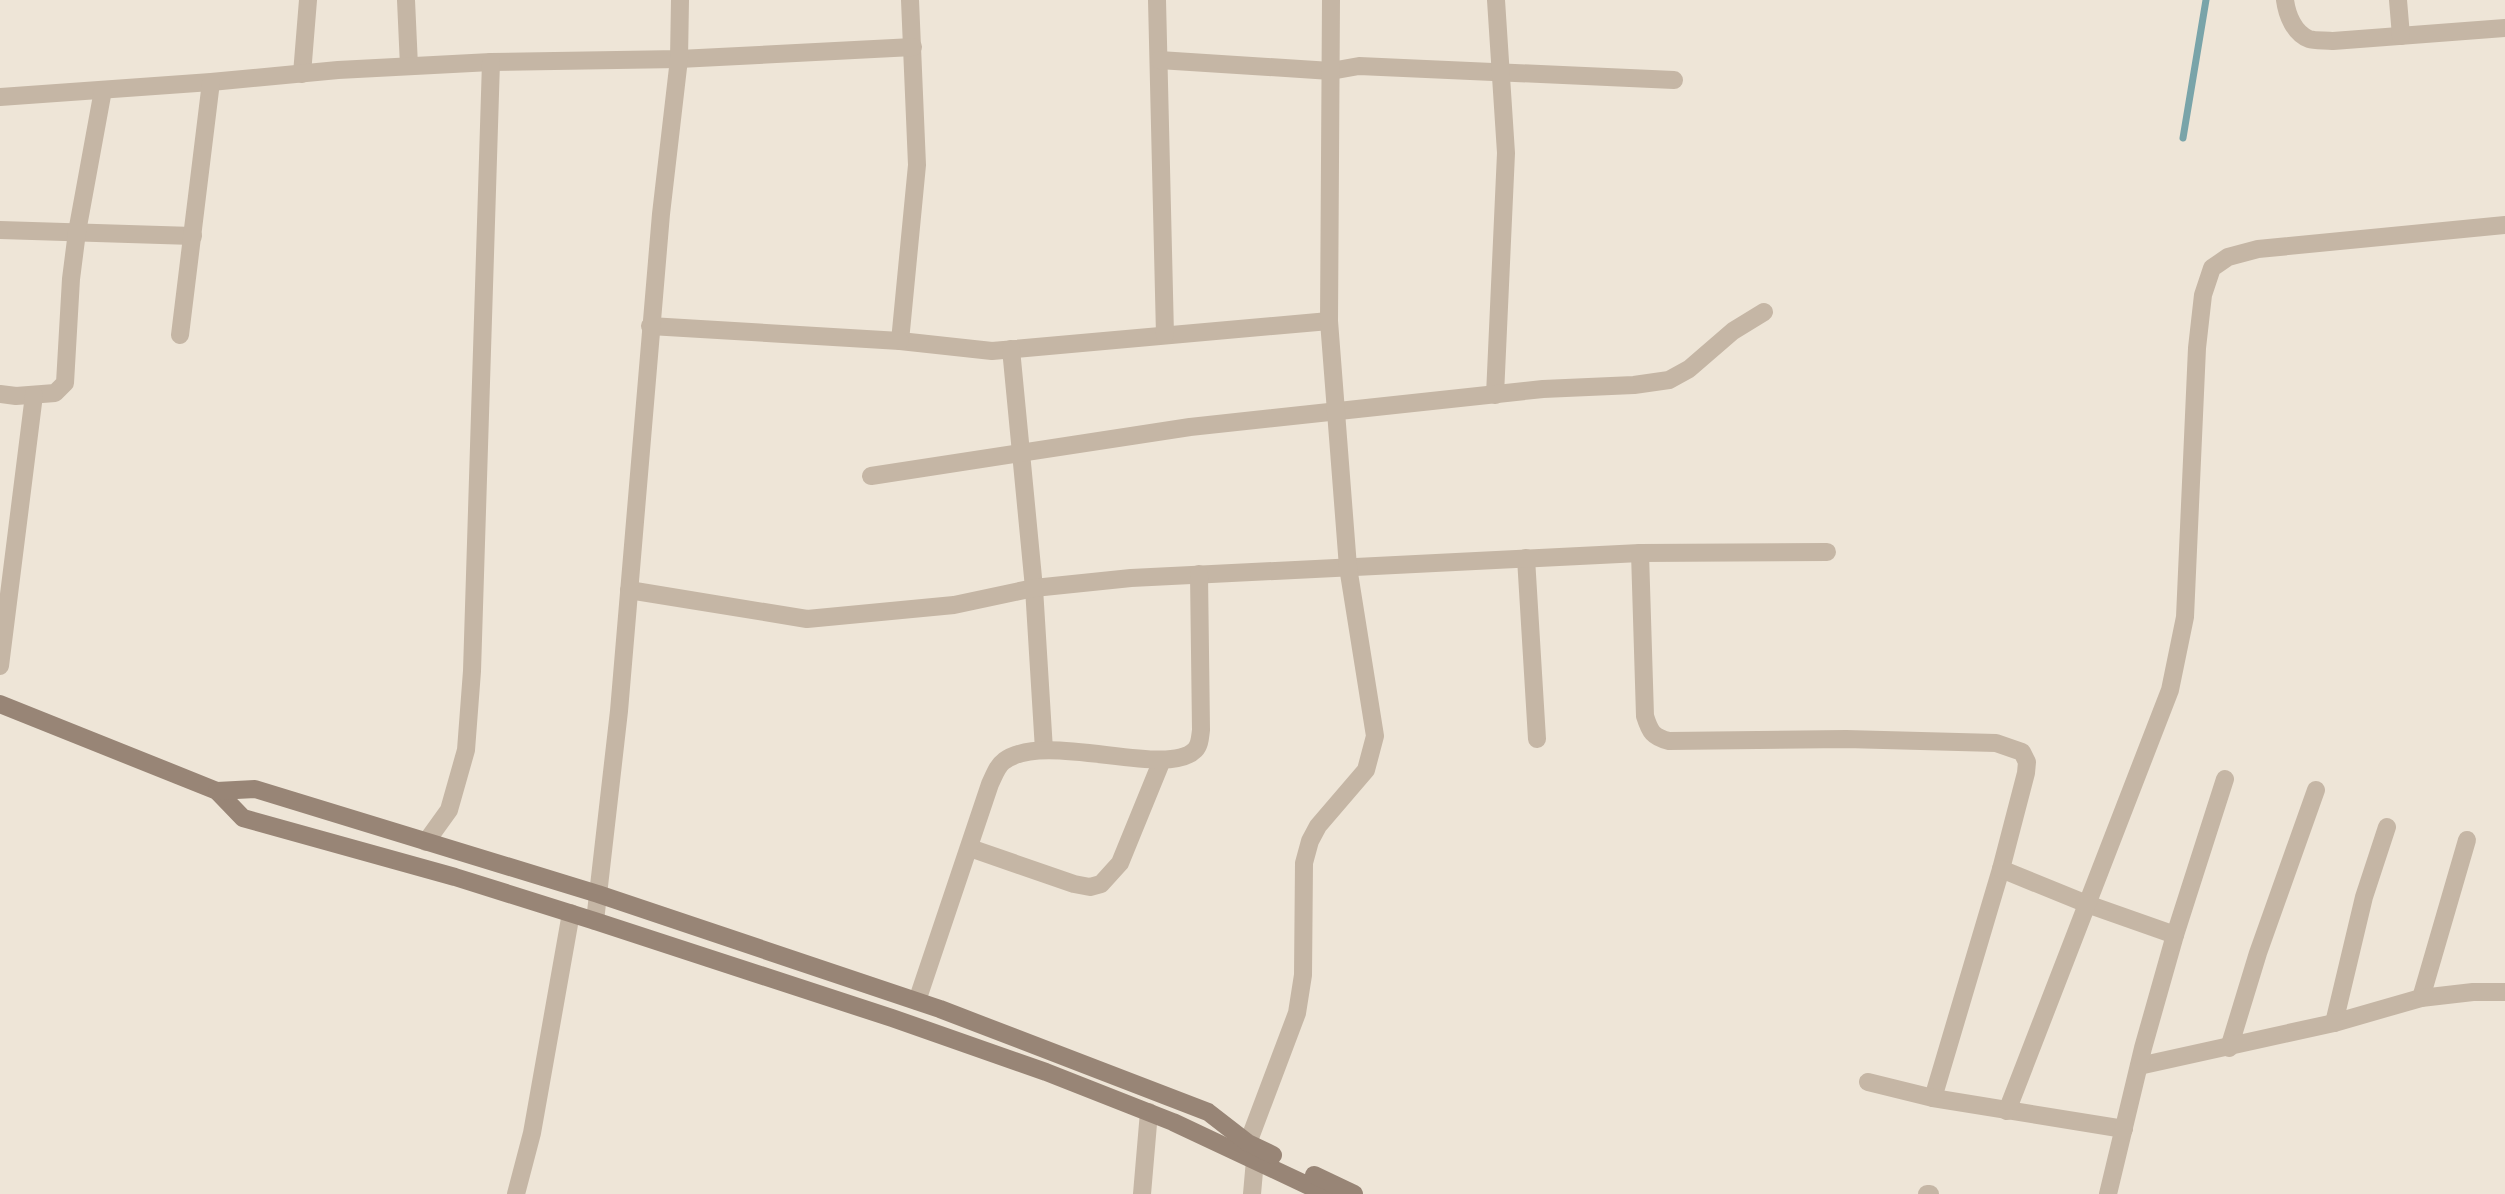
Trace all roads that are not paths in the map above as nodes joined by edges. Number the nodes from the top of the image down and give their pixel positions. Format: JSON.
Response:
{"nodes":[{"id":1,"x":308,"y":0,"type":"edge"},
{"id":2,"x":406,"y":0,"type":"edge"},
{"id":3,"x":680,"y":0,"type":"edge"},
{"id":4,"x":910,"y":0,"type":"edge"},
{"id":5,"x":1157,"y":0,"type":"edge"},
{"id":6,"x":1331,"y":0,"type":"edge"},
{"id":7,"x":1496,"y":0,"type":"edge"},
{"id":8,"x":2285,"y":0,"type":"edge"},
{"id":9,"x":2398,"y":0,"type":"edge"},
{"id":10,"x":2505,"y":28,"type":"edge"},
{"id":11,"x":2401,"y":36,"type":"junction"},
{"id":12,"x":913,"y":47,"type":"junction"},
{"id":13,"x":679,"y":59,"type":"junction"},
{"id":14,"x":1158,"y":60,"type":"junction"},
{"id":15,"x":491,"y":62,"type":"junction"},
{"id":16,"x":409,"y":66,"type":"junction"},
{"id":17,"x":1331,"y":71,"type":"junction"},
{"id":18,"x":1501,"y":72,"type":"junction"},
{"id":19,"x":302,"y":74,"type":"junction"},
{"id":20,"x":1674,"y":80,"type":"dead end"},
{"id":21,"x":211,"y":82,"type":"junction"},
{"id":22,"x":103,"y":90,"type":"junction"},
{"id":23,"x":0,"y":97,"type":"edge"},
{"id":24,"x":2505,"y":225,"type":"edge"},
{"id":25,"x":0,"y":230,"type":"edge"},
{"id":26,"x":77,"y":232,"type":"junction"},
{"id":27,"x":193,"y":236,"type":"junction"},
{"id":28,"x":1764,"y":312,"type":"dead end"},
{"id":29,"x":1329,"y":321,"type":"junction"},
{"id":30,"x":650,"y":326,"type":"junction"},
{"id":31,"x":180,"y":335,"type":"dead end"},
{"id":32,"x":1165,"y":335,"type":"junction"},
{"id":33,"x":900,"y":341,"type":"junction"},
{"id":34,"x":1011,"y":349,"type":"junction"},
{"id":35,"x":0,"y":394,"type":"edge"},
{"id":36,"x":34,"y":395,"type":"junction"},
{"id":37,"x":1495,"y":395,"type":"junction"},
{"id":38,"x":1337,"y":411,"type":"junction"},
{"id":39,"x":1021,"y":454,"type":"junction"},
{"id":40,"x":871,"y":476,"type":"dead end"},
{"id":41,"x":1827,"y":552,"type":"dead end"},
{"id":42,"x":1640,"y":553,"type":"junction"},
{"id":43,"x":1525,"y":558,"type":"junction"},
{"id":44,"x":1349,"y":567,"type":"junction"},
{"id":45,"x":1199,"y":574,"type":"junction"},
{"id":46,"x":1034,"y":588,"type":"junction"},
{"id":47,"x":629,"y":590,"type":"junction"},
{"id":48,"x":0,"y":666,"type":"edge"},
{"id":49,"x":0,"y":705,"type":"edge"},
{"id":50,"x":1537,"y":739,"type":"dead end"},
{"id":51,"x":1044,"y":750,"type":"junction"},
{"id":52,"x":1162,"y":760,"type":"junction"},
{"id":53,"x":2225,"y":779,"type":"dead end"},
{"id":54,"x":2316,"y":790,"type":"dead end"},
{"id":55,"x":216,"y":791,"type":"junction"},
{"id":56,"x":2387,"y":827,"type":"dead end"},
{"id":57,"x":2467,"y":840,"type":"dead end"},
{"id":58,"x":426,"y":842,"type":"junction"},
{"id":59,"x":970,"y":848,"type":"junction"},
{"id":60,"x":2001,"y":869,"type":"junction"},
{"id":61,"x":598,"y":894,"type":"junction"},
{"id":62,"x":2087,"y":904,"type":"junction"},
{"id":63,"x":571,"y":913,"type":"junction"},
{"id":64,"x":595,"y":921,"type":"junction"},
{"id":65,"x":2175,"y":934,"type":"junction"},
{"id":66,"x":2505,"y":992,"type":"edge"},
{"id":67,"x":2421,"y":998,"type":"junction"},
{"id":68,"x":917,"y":1001,"type":"junction"},
{"id":69,"x":2334,"y":1023,"type":"junction"},
{"id":70,"x":2229,"y":1048,"type":"junction"},
{"id":71,"x":2138,"y":1066,"type":"junction"},
{"id":72,"x":1868,"y":1082,"type":"dead end"},
{"id":73,"x":1933,"y":1098,"type":"junction"},
{"id":74,"x":2007,"y":1111,"type":"junction"},
{"id":75,"x":1149,"y":1112,"type":"junction"},
{"id":76,"x":2123,"y":1129,"type":"junction"},
{"id":77,"x":1248,"y":1143,"type":"junction"},
{"id":78,"x":1255,"y":1160,"type":"junction"},
{"id":79,"x":516,"y":1194,"type":"edge"},
{"id":80,"x":1142,"y":1194,"type":"edge"},
{"id":81,"x":1252,"y":1194,"type":"edge"},
{"id":82,"x":1326,"y":1194,"type":"edge"},
{"id":83,"x":1354,"y":1194,"type":"edge"},
{"id":84,"x":2108,"y":1194,"type":"edge"}],
"edges":[{"from":1,"to":19,"type":"street"},
{"from":2,"to":16,"type":"street"},
{"from":3,"to":13,"type":"street"},
{"from":4,"to":12,"type":"street"},
{"from":5,"to":14,"type":"street"},
{"from":6,"to":17,"type":"street"},
{"from":7,"to":18,"type":"street"},
{"from":8,"to":11,"type":"street"},
{"from":9,"to":11,"type":"street"},
{"from":10,"to":11,"type":"street"},
{"from":12,"to":13,"type":"street"},
{"from":12,"to":33,"type":"street"},
{"from":13,"to":15,"type":"street"},
{"from":13,"to":30,"type":"street"},
{"from":14,"to":17,"type":"street"},
{"from":14,"to":32,"type":"street"},
{"from":15,"to":16,"type":"street"},
{"from":15,"to":58,"type":"street"},
{"from":16,"to":19,"type":"street"},
{"from":17,"to":18,"type":"street"},
{"from":17,"to":29,"type":"street"},
{"from":18,"to":20,"type":"street"},
{"from":18,"to":37,"type":"street"},
{"from":19,"to":21,"type":"street"},
{"from":21,"to":22,"type":"street"},
{"from":21,"to":27,"type":"street"},
{"from":22,"to":23,"type":"street"},
{"from":22,"to":26,"type":"street"},
{"from":24,"to":62,"type":"street"},
{"from":25,"to":26,"type":"street"},
{"from":26,"to":27,"type":"street"},
{"from":26,"to":36,"type":"street"},
{"from":27,"to":31,"type":"street"},
{"from":28,"to":37,"type":"street"},
{"from":29,"to":32,"type":"street"},
{"from":29,"to":38,"type":"street"},
{"from":30,"to":33,"type":"street"},
{"from":30,"to":47,"type":"street"},
{"from":32,"to":34,"type":"street"},
{"from":33,"to":34,"type":"street"},
{"from":34,"to":39,"type":"street"},
{"from":35,"to":36,"type":"street"},
{"from":36,"to":48,"type":"street"},
{"from":37,"to":38,"type":"street"},
{"from":38,"to":39,"type":"street"},
{"from":38,"to":44,"type":"street"},
{"from":39,"to":40,"type":"street"},
{"from":39,"to":46,"type":"street"},
{"from":41,"to":42,"type":"street"},
{"from":42,"to":43,"type":"street"},
{"from":42,"to":60,"type":"street"},
{"from":43,"to":44,"type":"street"},
{"from":43,"to":50,"type":"street"},
{"from":44,"to":45,"type":"street"},
{"from":44,"to":77,"type":"street"},
{"from":45,"to":46,"type":"street"},
{"from":45,"to":52,"type":"street"},
{"from":46,"to":47,"type":"street"},
{"from":46,"to":51,"type":"street"},
{"from":47,"to":61,"type":"street"},
{"from":49,"to":55,"type":"main road"},
{"from":51,"to":52,"type":"street"},
{"from":51,"to":59,"type":"street"},
{"from":52,"to":59,"type":"street"},
{"from":53,"to":65,"type":"street"},
{"from":54,"to":70,"type":"street"},
{"from":55,"to":58,"type":"main road"},
{"from":55,"to":63,"type":"main road"},
{"from":56,"to":69,"type":"street"},
{"from":57,"to":67,"type":"street"},
{"from":58,"to":61,"type":"main road"},
{"from":59,"to":68,"type":"street"},
{"from":60,"to":62,"type":"street"},
{"from":60,"to":73,"type":"street"},
{"from":61,"to":64,"type":"street"},
{"from":61,"to":68,"type":"main road"},
{"from":62,"to":65,"type":"street"},
{"from":62,"to":74,"type":"street"},
{"from":63,"to":64,"type":"main road"},
{"from":63,"to":79,"type":"street"},
{"from":64,"to":75,"type":"main road"},
{"from":65,"to":71,"type":"street"},
{"from":66,"to":67,"type":"street"},
{"from":67,"to":69,"type":"street"},
{"from":68,"to":77,"type":"main road"},
{"from":69,"to":70,"type":"street"},
{"from":70,"to":71,"type":"street"},
{"from":71,"to":76,"type":"street"},
{"from":72,"to":73,"type":"street"},
{"from":73,"to":74,"type":"street"},
{"from":74,"to":76,"type":"street"},
{"from":75,"to":78,"type":"main road"},
{"from":75,"to":80,"type":"street"},
{"from":76,"to":84,"type":"street"},
{"from":77,"to":83,"type":"main road"},
{"from":78,"to":81,"type":"street"},
{"from":78,"to":82,"type":"main road"}]}
